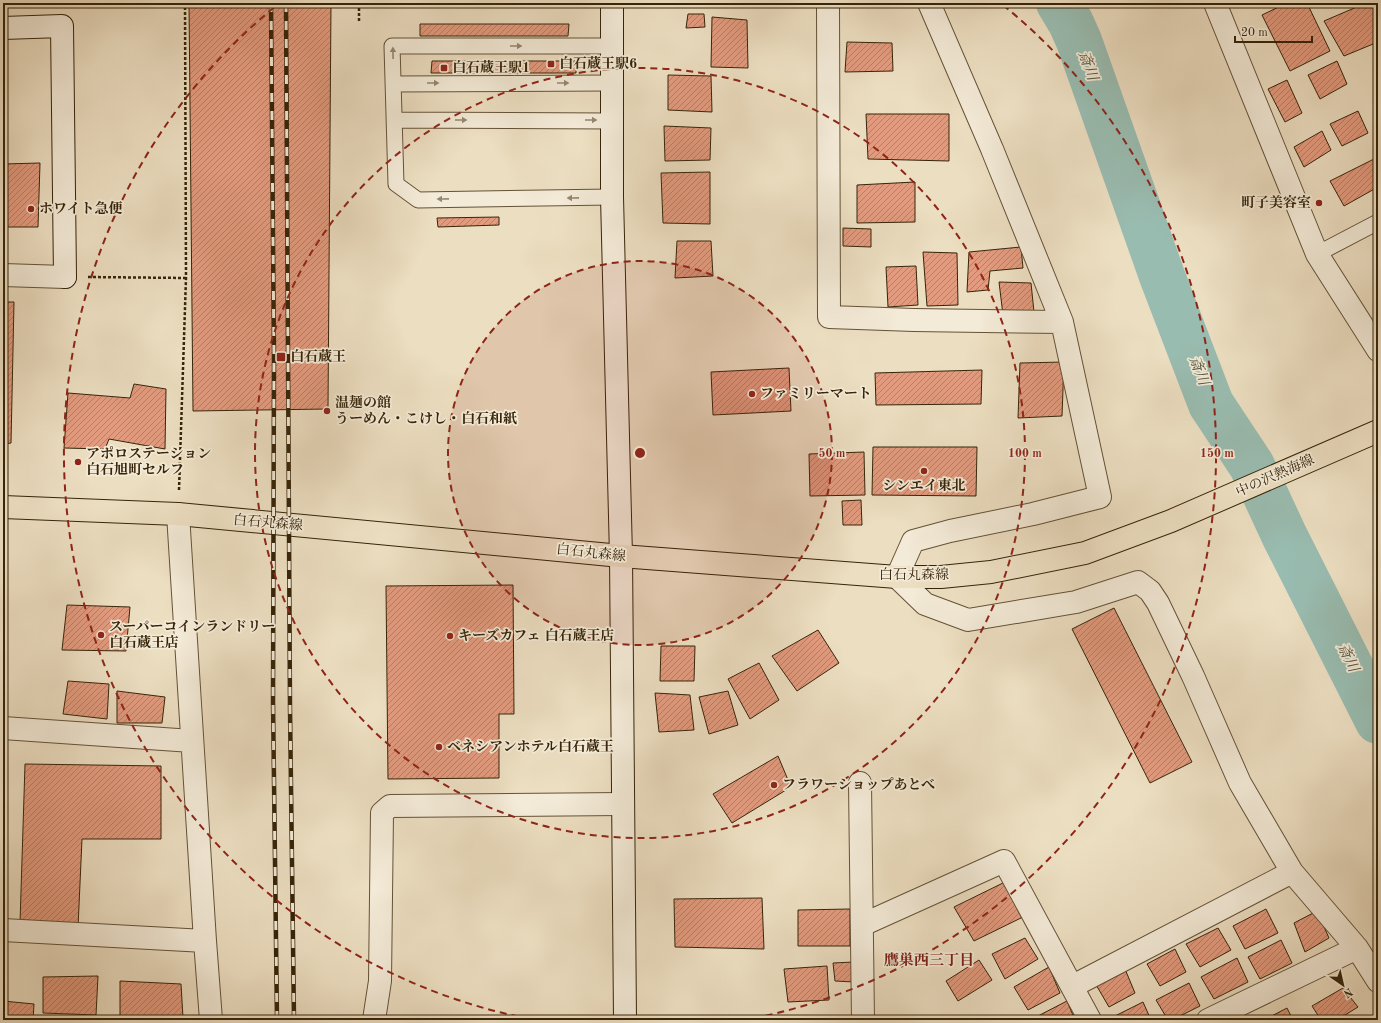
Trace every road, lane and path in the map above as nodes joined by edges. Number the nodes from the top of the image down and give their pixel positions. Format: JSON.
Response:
{"nodes":[{"id":1,"x":185,"y":3,"type":"edge"},
{"id":2,"x":359,"y":3,"type":"edge"},
{"id":3,"x":612,"y":3,"type":"edge"},
{"id":4,"x":828,"y":3,"type":"edge"},
{"id":5,"x":929,"y":3,"type":"edge"},
{"id":6,"x":1215,"y":3,"type":"edge"},
{"id":7,"x":359,"y":21,"type":"dead end"},
{"id":8,"x":3,"y":28,"type":"edge"},
{"id":9,"x":612,"y":46,"type":"junction"},
{"id":10,"x":612,"y":82,"type":"junction"},
{"id":11,"x":394,"y":84,"type":"junction"},
{"id":12,"x":394,"y":120,"type":"junction"},
{"id":13,"x":611,"y":121,"type":"junction"},
{"id":14,"x":612,"y":197,"type":"junction"},
{"id":15,"x":1378,"y":222,"type":"edge"},
{"id":16,"x":1317,"y":254,"type":"junction"},
{"id":17,"x":3,"y":275,"type":"edge"},
{"id":18,"x":65,"y":277,"type":"junction"},
{"id":19,"x":186,"y":278,"type":"junction"},
{"id":20,"x":1062,"y":322,"type":"junction"},
{"id":21,"x":1378,"y":350,"type":"edge"},
{"id":22,"x":1378,"y":431,"type":"edge"},
{"id":23,"x":3,"y":507,"type":"edge"},
{"id":24,"x":178,"y":514,"type":"junction"},
{"id":25,"x":1171,"y":521,"type":"joint"},
{"id":26,"x":621,"y":556,"type":"junction"},
{"id":27,"x":897,"y":577,"type":"junction"},
{"id":28,"x":3,"y":728,"type":"edge"},
{"id":29,"x":192,"y":742,"type":"junction"},
{"id":30,"x":860,"y":783,"type":"dead end"},
{"id":31,"x":623,"y":804,"type":"junction"},
{"id":32,"x":1292,"y":872,"type":"junction"},
{"id":33,"x":862,"y":925,"type":"junction"},
{"id":34,"x":3,"y":930,"type":"edge"},
{"id":35,"x":205,"y":941,"type":"junction"},
{"id":36,"x":1357,"y":948,"type":"junction"},
{"id":37,"x":1378,"y":981,"type":"edge"},
{"id":38,"x":1073,"y":986,"type":"junction"},
{"id":39,"x":211,"y":1020,"type":"edge"},
{"id":40,"x":374,"y":1020,"type":"edge"},
{"id":41,"x":624,"y":1020,"type":"edge"},
{"id":42,"x":863,"y":1020,"type":"edge"},
{"id":43,"x":1090,"y":1020,"type":"edge"},
{"id":44,"x":1208,"y":1020,"type":"edge"}],
"edges":[{"from":1,"to":19,"type":"path"},
{"from":2,"to":7,"type":"path"},
{"from":3,"to":9,"type":"street"},
{"from":4,"to":20,"type":"street"},
{"from":5,"to":20,"type":"street"},
{"from":6,"to":16,"type":"street"},
{"from":8,"to":18,"type":"street"},
{"from":9,"to":10,"type":"street"},
{"from":11,"to":9,"type":"lane","one_way":true},
{"from":11,"to":10,"type":"lane","one_way":true},
{"from":10,"to":13,"type":"street"},
{"from":11,"to":12,"type":"lane"},
{"from":12,"to":13,"type":"lane","one_way":true},
{"from":14,"to":12,"type":"lane","one_way":true},
{"from":13,"to":14,"type":"street"},
{"from":14,"to":26,"type":"street"},
{"from":15,"to":16,"type":"lane"},
{"from":16,"to":21,"type":"street"},
{"from":17,"to":18,"type":"street"},
{"from":18,"to":19,"type":"path"},
{"from":19,"to":24,"type":"path"},
{"from":20,"to":27,"type":"street"},
{"from":22,"to":25,"type":"main road","name":"中の沢熱海線"},
{"from":23,"to":24,"type":"main road","name":"白石丸森線"},
{"from":24,"to":26,"type":"main road","name":"白石丸森線"},
{"from":24,"to":29,"type":"street"},
{"from":25,"to":27,"type":"main road","name":"白石丸森線"},
{"from":26,"to":27,"type":"main road","name":"白石丸森線"},
{"from":26,"to":31,"type":"street"},
{"from":27,"to":32,"type":"street"},
{"from":28,"to":29,"type":"street"},
{"from":29,"to":35,"type":"street"},
{"from":30,"to":33,"type":"street"},
{"from":31,"to":40,"type":"street"},
{"from":31,"to":41,"type":"street"},
{"from":32,"to":36,"type":"street"},
{"from":32,"to":38,"type":"street"},
{"from":33,"to":38,"type":"street"},
{"from":33,"to":42,"type":"street"},
{"from":34,"to":35,"type":"street"},
{"from":35,"to":39,"type":"street"},
{"from":36,"to":37,"type":"street"},
{"from":36,"to":44,"type":"street"},
{"from":38,"to":43,"type":"street"}]}
